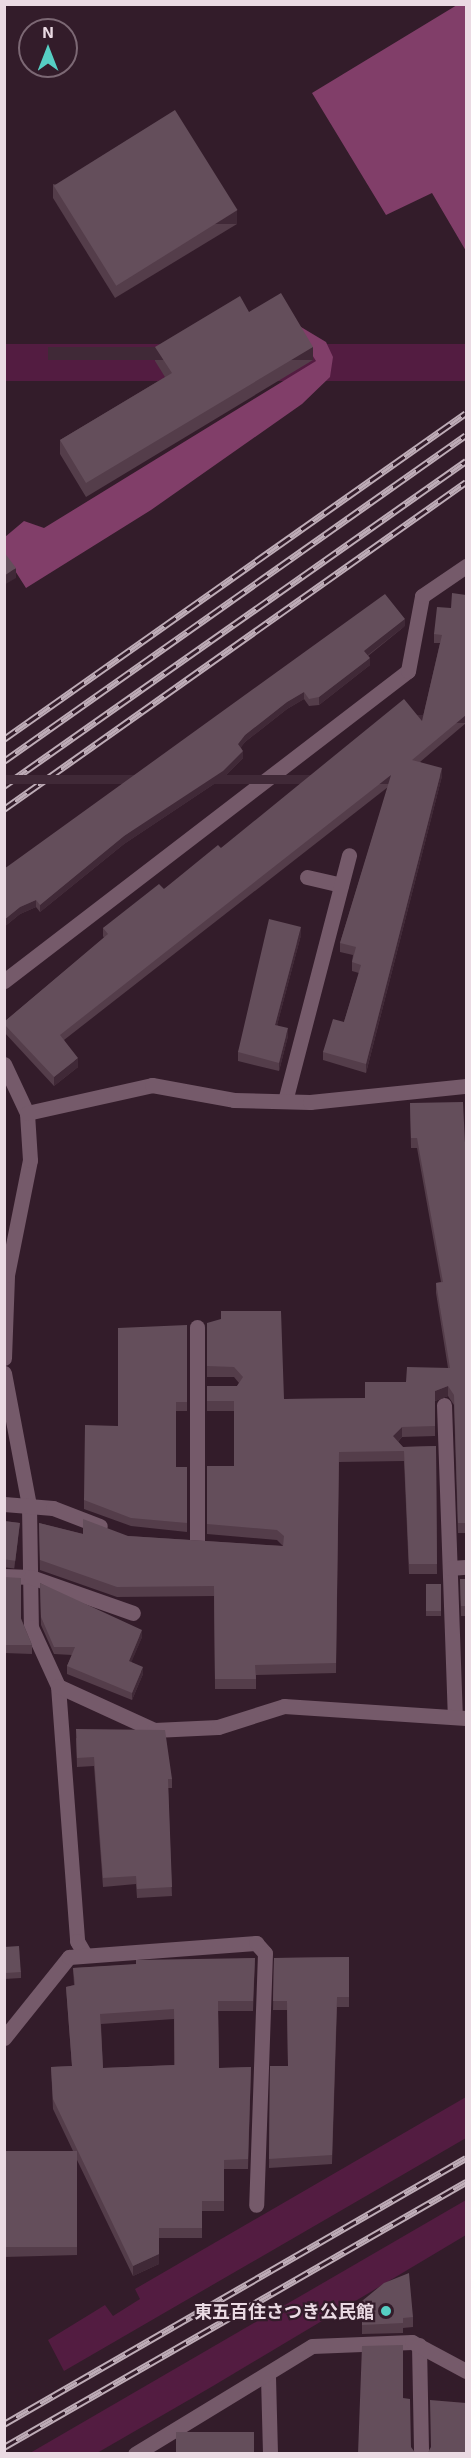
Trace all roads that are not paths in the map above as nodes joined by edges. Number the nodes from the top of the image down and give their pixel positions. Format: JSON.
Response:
{"nodes":[{"id":1,"x":466,"y":566,"type":"edge"},
{"id":2,"x":349,"y":855,"type":"dead end"},
{"id":3,"x":307,"y":877,"type":"dead end"},
{"id":4,"x":341,"y":885,"type":"junction"},
{"id":5,"x":4,"y":981,"type":"edge"},
{"id":6,"x":4,"y":1064,"type":"edge"},
{"id":7,"x":466,"y":1086,"type":"edge"},
{"id":8,"x":285,"y":1101,"type":"junction"},
{"id":9,"x":27,"y":1113,"type":"junction"},
{"id":10,"x":197,"y":1327,"type":"dead end"},
{"id":11,"x":4,"y":1358,"type":"edge"},
{"id":12,"x":4,"y":1373,"type":"edge"},
{"id":13,"x":196,"y":1386,"type":"junction"},
{"id":14,"x":215,"y":1387,"type":"edge"},
{"id":15,"x":444,"y":1405,"type":"edge"},
{"id":16,"x":424,"y":1446,"type":"edge"},
{"id":17,"x":445,"y":1446,"type":"junction"},
{"id":18,"x":4,"y":1504,"type":"edge"},
{"id":19,"x":29,"y":1505,"type":"junction"},
{"id":20,"x":118,"y":1532,"type":"edge"},
{"id":21,"x":219,"y":1543,"type":"edge"},
{"id":22,"x":466,"y":1567,"type":"edge"},
{"id":23,"x":450,"y":1568,"type":"junction"},
{"id":24,"x":4,"y":1576,"type":"edge"},
{"id":25,"x":31,"y":1577,"type":"junction"},
{"id":26,"x":134,"y":1613,"type":"dead end"},
{"id":27,"x":58,"y":1686,"type":"junction"},
{"id":28,"x":461,"y":1718,"type":"edge"},
{"id":29,"x":84,"y":1953,"type":"junction"},
{"id":30,"x":4,"y":2038,"type":"edge"},
{"id":31,"x":256,"y":2205,"type":"dead end"},
{"id":32,"x":418,"y":2345,"type":"junction"},
{"id":33,"x":466,"y":2371,"type":"edge"},
{"id":34,"x":268,"y":2377,"type":"junction"},
{"id":35,"x":135,"y":2454,"type":"edge"},
{"id":36,"x":270,"y":2454,"type":"edge"},
{"id":37,"x":421,"y":2454,"type":"edge"}],
"edges":[{"from":1,"to":5,"type":"street"},
{"from":2,"to":4,"type":"street"},
{"from":3,"to":4,"type":"street"},
{"from":4,"to":8,"type":"street"},
{"from":6,"to":9,"type":"street"},
{"from":7,"to":8,"type":"street"},
{"from":8,"to":9,"type":"street"},
{"from":9,"to":11,"type":"street"},
{"from":10,"to":13,"type":"street"},
{"from":12,"to":19,"type":"street"},
{"from":13,"to":14,"type":"street"},
{"from":13,"to":21,"type":"street"},
{"from":15,"to":17,"type":"street"},
{"from":16,"to":17,"type":"street"},
{"from":17,"to":23,"type":"street"},
{"from":18,"to":19,"type":"street"},
{"from":19,"to":20,"type":"street"},
{"from":19,"to":25,"type":"street"},
{"from":22,"to":23,"type":"street"},
{"from":23,"to":28,"type":"street"},
{"from":24,"to":25,"type":"street"},
{"from":25,"to":26,"type":"street"},
{"from":25,"to":27,"type":"street"},
{"from":27,"to":28,"type":"street"},
{"from":27,"to":29,"type":"street"},
{"from":29,"to":30,"type":"street"},
{"from":29,"to":31,"type":"street"},
{"from":32,"to":33,"type":"street"},
{"from":32,"to":34,"type":"street"},
{"from":32,"to":37,"type":"street"},
{"from":34,"to":35,"type":"street"},
{"from":34,"to":36,"type":"street"}]}
